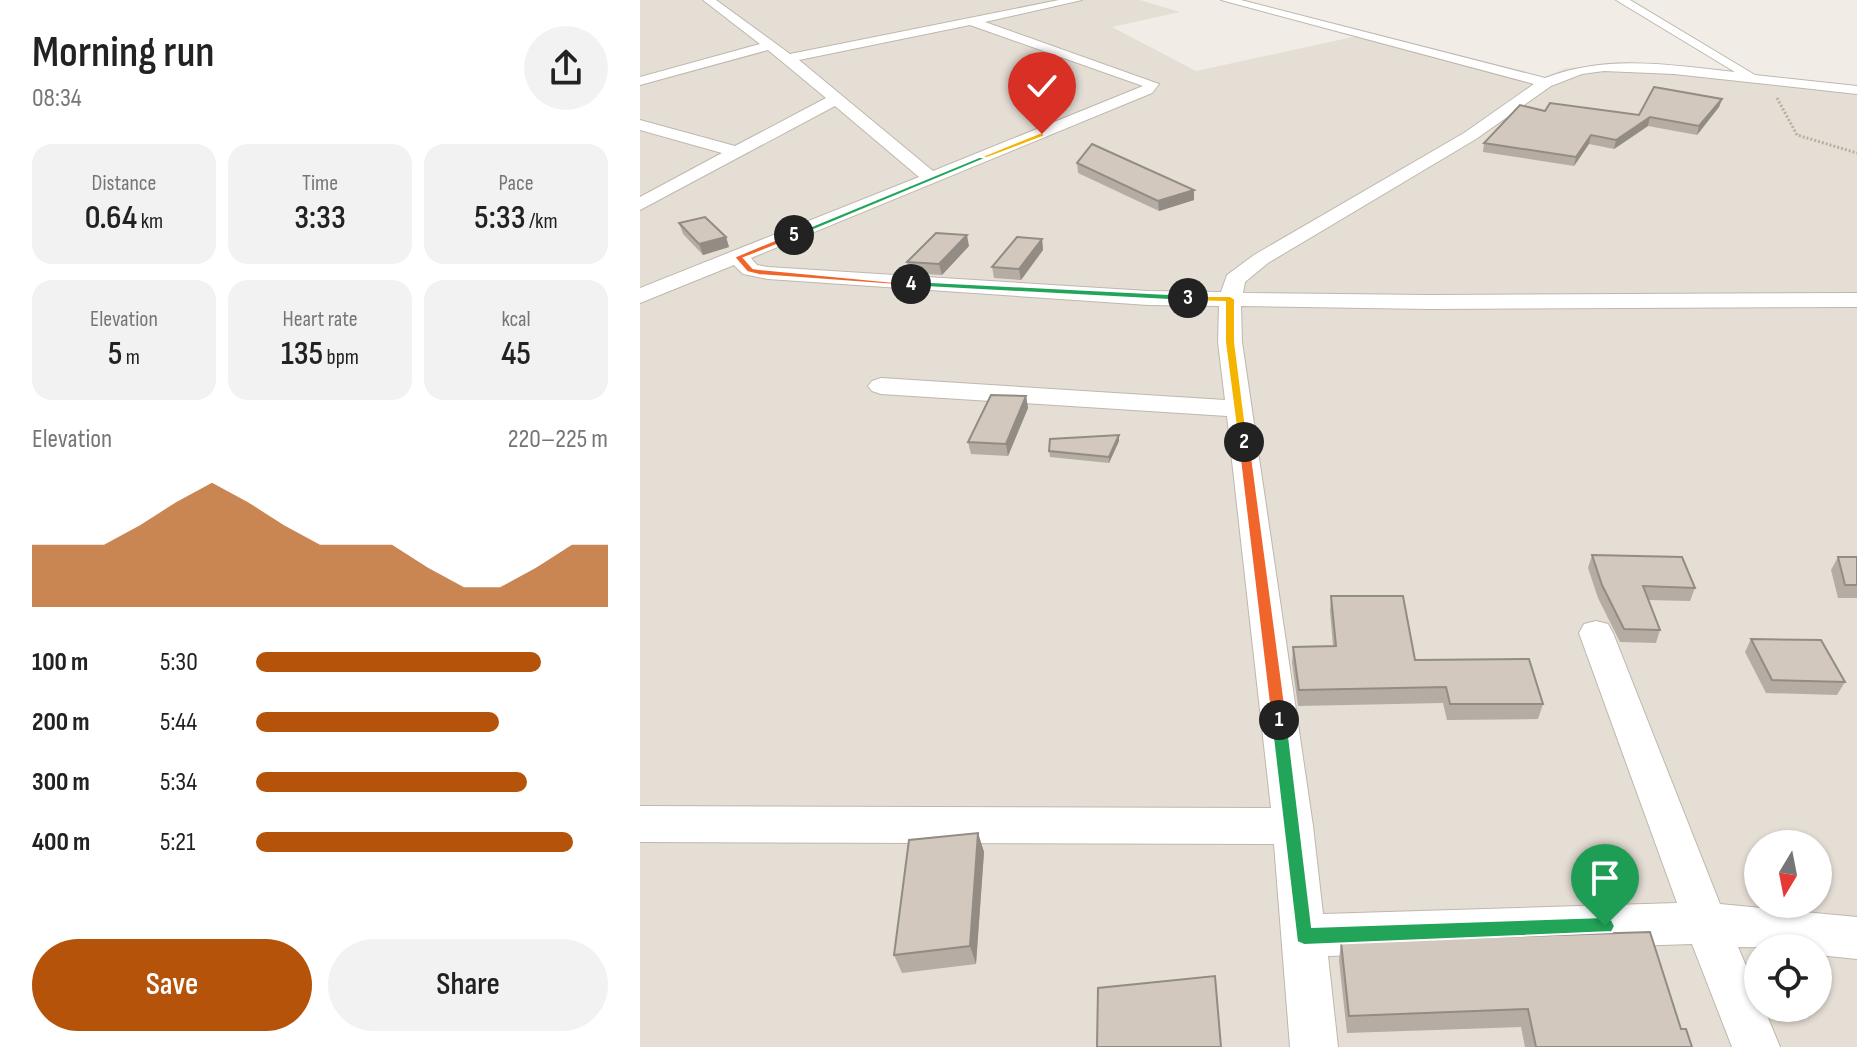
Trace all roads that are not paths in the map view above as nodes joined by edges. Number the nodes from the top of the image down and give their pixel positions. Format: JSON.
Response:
{"nodes":[{"id":1,"x":709,"y":0,"type":"edge"},
{"id":2,"x":1076,"y":0,"type":"edge"},
{"id":3,"x":1227,"y":0,"type":"edge"},
{"id":4,"x":1622,"y":0,"type":"edge"},
{"id":5,"x":969,"y":21,"type":"junction"},
{"id":6,"x":767,"y":46,"type":"junction"},
{"id":7,"x":786,"y":59,"type":"junction"},
{"id":8,"x":1767,"y":80,"type":"junction"},
{"id":9,"x":640,"y":81,"type":"edge"},
{"id":10,"x":1546,"y":83,"type":"junction"},
{"id":11,"x":1857,"y":90,"type":"edge"},
{"id":12,"x":836,"y":99,"type":"junction"},
{"id":13,"x":640,"y":125,"type":"edge"},
{"id":14,"x":738,"y":152,"type":"junction"},
{"id":15,"x":931,"y":178,"type":"junction"},
{"id":16,"x":640,"y":204,"type":"edge"},
{"id":17,"x":738,"y":257,"type":"junction"},
{"id":18,"x":640,"y":296,"type":"edge"},
{"id":19,"x":1230,"y":299,"type":"junction"},
{"id":20,"x":1857,"y":300,"type":"edge"},
{"id":21,"x":881,"y":386,"type":"dead end"},
{"id":22,"x":1239,"y":409,"type":"junction"},
{"id":23,"x":1596,"y":633,"type":"dead end"},
{"id":24,"x":640,"y":824,"type":"edge"},
{"id":25,"x":1293,"y":826,"type":"junction"},
{"id":26,"x":1706,"y":923,"type":"junction"},
{"id":27,"x":1304,"y":936,"type":"junction"},
{"id":28,"x":1857,"y":938,"type":"edge"},
{"id":29,"x":1314,"y":1047,"type":"edge"},
{"id":30,"x":1756,"y":1047,"type":"edge"}],
"edges":[{"from":1,"to":6,"type":"street"},
{"from":2,"to":5,"type":"street"},
{"from":3,"to":10,"type":"street"},
{"from":4,"to":8,"type":"street"},
{"from":5,"to":7,"type":"street"},
{"from":5,"to":15,"type":"street"},
{"from":6,"to":7,"type":"street"},
{"from":6,"to":9,"type":"street"},
{"from":7,"to":12,"type":"street"},
{"from":8,"to":10,"type":"street"},
{"from":8,"to":11,"type":"street"},
{"from":10,"to":19,"type":"street"},
{"from":12,"to":14,"type":"street"},
{"from":12,"to":15,"type":"street"},
{"from":13,"to":14,"type":"street"},
{"from":14,"to":16,"type":"street"},
{"from":15,"to":17,"type":"street"},
{"from":17,"to":18,"type":"street"},
{"from":17,"to":19,"type":"street"},
{"from":19,"to":20,"type":"street"},
{"from":19,"to":22,"type":"street"},
{"from":21,"to":22,"type":"street"},
{"from":22,"to":25,"type":"street"},
{"from":23,"to":26,"type":"street"},
{"from":24,"to":25,"type":"street"},
{"from":25,"to":27,"type":"street"},
{"from":26,"to":27,"type":"street"},
{"from":26,"to":28,"type":"street"},
{"from":26,"to":30,"type":"street"},
{"from":27,"to":29,"type":"street"}]}
